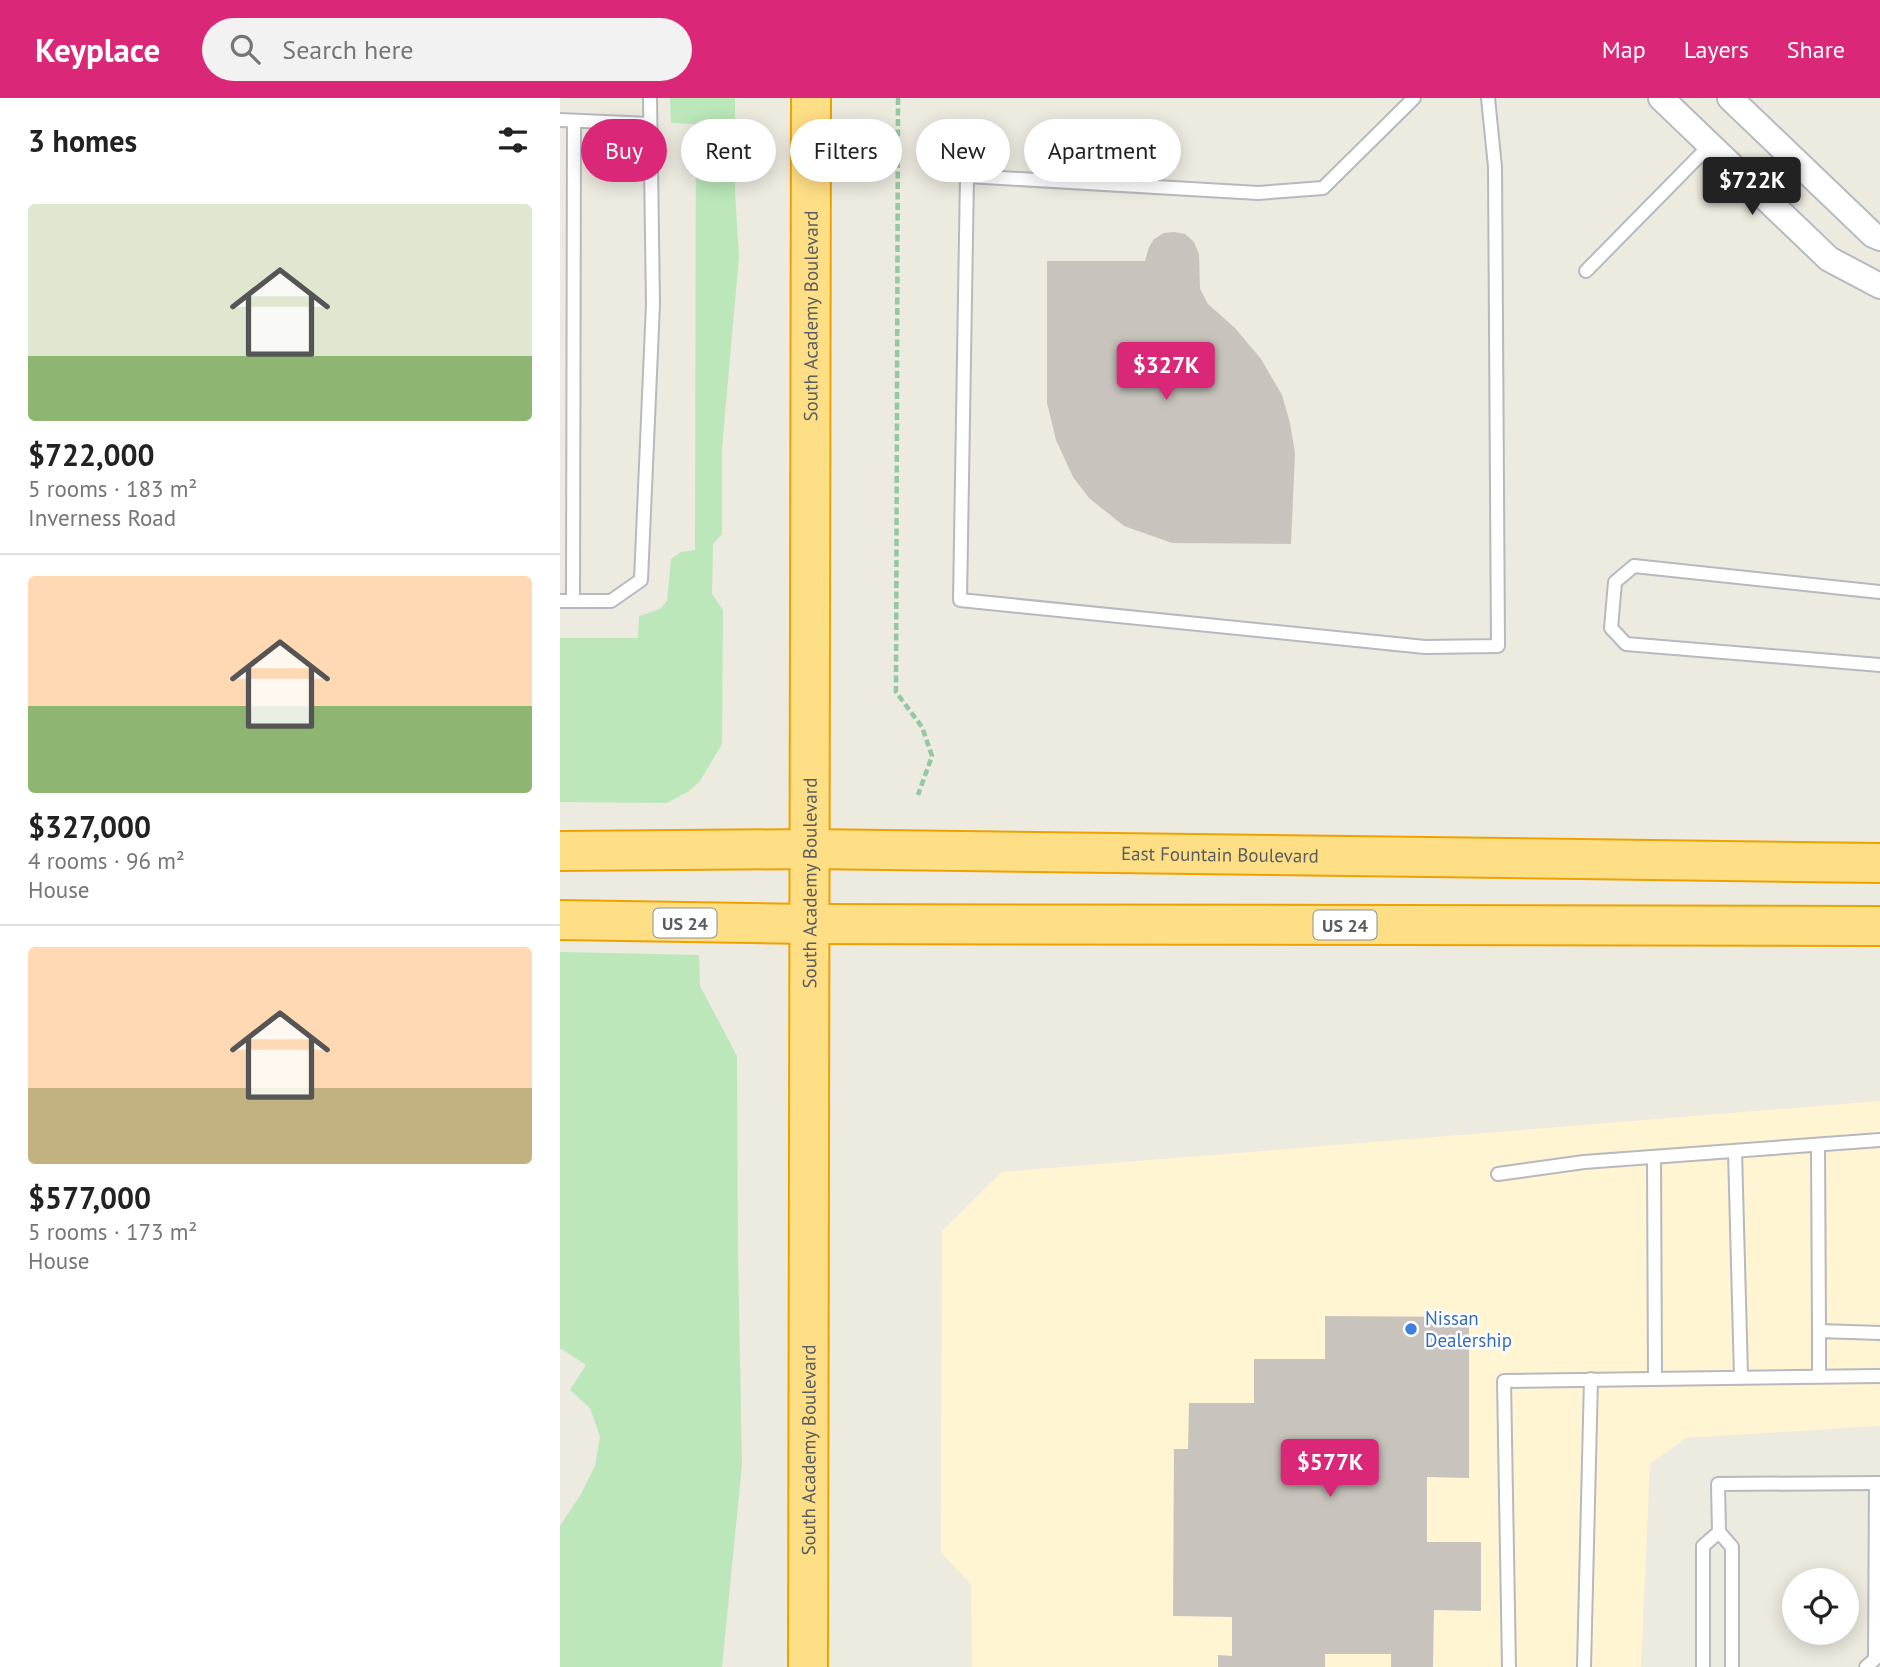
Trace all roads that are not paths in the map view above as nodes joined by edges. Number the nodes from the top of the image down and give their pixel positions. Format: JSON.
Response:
{"nodes":[{"id":1,"x":650,"y":98,"type":"edge"},
{"id":2,"x":811,"y":98,"type":"edge"},
{"id":3,"x":1414,"y":98,"type":"edge"},
{"id":4,"x":1489,"y":98,"type":"edge"},
{"id":5,"x":1661,"y":98,"type":"edge"},
{"id":6,"x":1730,"y":98,"type":"edge"},
{"id":7,"x":650,"y":119,"type":"edge"},
{"id":8,"x":560,"y":120,"type":"edge"},
{"id":9,"x":574,"y":121,"type":"junction"},
{"id":10,"x":581,"y":121,"type":"edge"},
{"id":11,"x":1710,"y":145,"type":"junction"},
{"id":12,"x":651,"y":182,"type":"edge"},
{"id":13,"x":1880,"y":238,"type":"edge"},
{"id":14,"x":1586,"y":271,"type":"dead end"},
{"id":15,"x":1880,"y":286,"type":"edge"},
{"id":16,"x":1880,"y":592,"type":"edge"},
{"id":17,"x":566,"y":601,"type":"edge"},
{"id":18,"x":1880,"y":665,"type":"edge"},
{"id":19,"x":810,"y":849,"type":"junction"},
{"id":20,"x":560,"y":851,"type":"edge"},
{"id":21,"x":1880,"y":863,"type":"edge"},
{"id":22,"x":560,"y":920,"type":"edge"},
{"id":23,"x":810,"y":924,"type":"junction"},
{"id":24,"x":1880,"y":926,"type":"edge"},
{"id":25,"x":1880,"y":1140,"type":"edge"},
{"id":26,"x":1818,"y":1144,"type":"junction"},
{"id":27,"x":1735,"y":1151,"type":"junction"},
{"id":28,"x":1654,"y":1157,"type":"junction"},
{"id":29,"x":1498,"y":1174,"type":"dead end"},
{"id":30,"x":1819,"y":1331,"type":"junction"},
{"id":31,"x":1880,"y":1333,"type":"edge"},
{"id":32,"x":1819,"y":1376,"type":"junction"},
{"id":33,"x":1880,"y":1376,"type":"edge"},
{"id":34,"x":1741,"y":1377,"type":"junction"},
{"id":35,"x":1655,"y":1378,"type":"junction"},
{"id":36,"x":1591,"y":1380,"type":"junction"},
{"id":37,"x":1878,"y":1483,"type":"edge"},
{"id":38,"x":1718,"y":1532,"type":"junction"},
{"id":39,"x":808,"y":1604,"type":"junction"},
{"id":40,"x":795,"y":1667,"type":"edge"},
{"id":41,"x":808,"y":1667,"type":"edge"},
{"id":42,"x":1508,"y":1667,"type":"edge"},
{"id":43,"x":1584,"y":1667,"type":"edge"},
{"id":44,"x":1703,"y":1667,"type":"edge"},
{"id":45,"x":1732,"y":1667,"type":"edge"},
{"id":46,"x":1866,"y":1667,"type":"edge"}],
"edges":[{"from":1,"to":7,"type":"lane"},
{"from":2,"to":19,"type":"highway","name":"South Academy Boulevard"},
{"from":3,"to":4,"type":"lane"},
{"from":5,"to":11,"type":"street"},
{"from":6,"to":13,"type":"street"},
{"from":8,"to":9,"type":"lane"},
{"from":9,"to":10,"type":"lane"},
{"from":9,"to":17,"type":"lane"},
{"from":11,"to":14,"type":"lane"},
{"from":11,"to":15,"type":"street"},
{"from":12,"to":17,"type":"lane"},
{"from":16,"to":18,"type":"lane"},
{"from":19,"to":20,"type":"highway","name":"East Fountain Boulevard"},
{"from":19,"to":21,"type":"highway","name":"East Fountain Boulevard"},
{"from":19,"to":23,"type":"highway","name":"South Academy Boulevard"},
{"from":22,"to":23,"type":"highway","number":"US 24"},
{"from":23,"to":24,"type":"highway","number":"US 24"},
{"from":23,"to":39,"type":"highway","name":"South Academy Boulevard"},
{"from":25,"to":26,"type":"lane"},
{"from":26,"to":27,"type":"lane"},
{"from":26,"to":30,"type":"lane"},
{"from":27,"to":28,"type":"lane"},
{"from":27,"to":34,"type":"lane"},
{"from":28,"to":29,"type":"lane"},
{"from":28,"to":35,"type":"lane"},
{"from":30,"to":31,"type":"lane"},
{"from":30,"to":32,"type":"lane"},
{"from":32,"to":33,"type":"lane"},
{"from":32,"to":34,"type":"lane"},
{"from":34,"to":35,"type":"lane"},
{"from":35,"to":36,"type":"lane"},
{"from":36,"to":42,"type":"lane"},
{"from":36,"to":43,"type":"lane"},
{"from":37,"to":38,"type":"lane"},
{"from":37,"to":46,"type":"lane"},
{"from":38,"to":44,"type":"lane"},
{"from":38,"to":45,"type":"lane"},
{"from":39,"to":40,"type":"highway"},
{"from":39,"to":41,"type":"highway","name":"South Academy Boulevard"}]}
